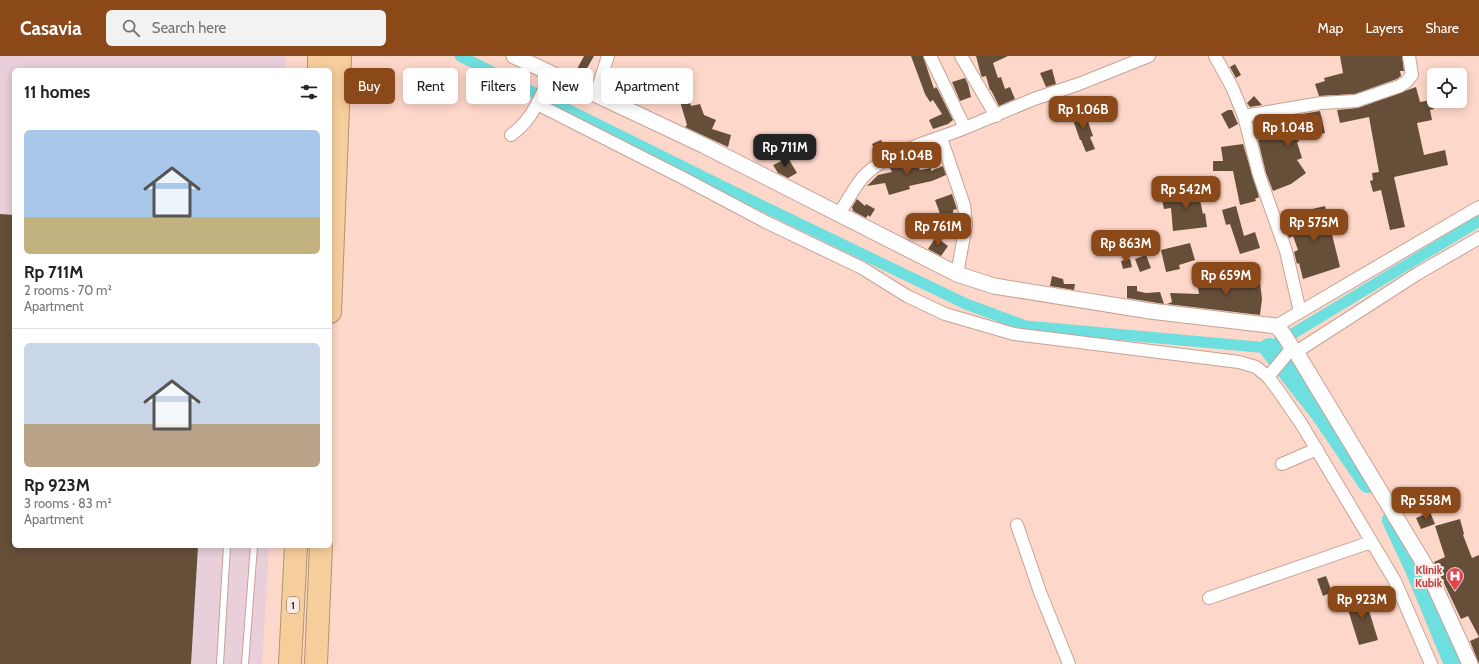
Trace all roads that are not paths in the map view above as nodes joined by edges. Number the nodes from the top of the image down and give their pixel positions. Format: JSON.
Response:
{"nodes":[{"id":1,"x":319,"y":56,"type":"edge"},
{"id":2,"x":340,"y":56,"type":"edge"},
{"id":3,"x":514,"y":56,"type":"edge"},
{"id":4,"x":608,"y":56,"type":"edge"},
{"id":5,"x":930,"y":56,"type":"edge"},
{"id":6,"x":961,"y":56,"type":"edge"},
{"id":7,"x":1149,"y":56,"type":"edge"},
{"id":8,"x":1215,"y":56,"type":"edge"},
{"id":9,"x":1409,"y":56,"type":"edge"},
{"id":10,"x":319,"y":68,"type":"edge"},
{"id":11,"x":538,"y":70,"type":"edge"},
{"id":12,"x":593,"y":93,"type":"edge"},
{"id":13,"x":596,"y":94,"type":"junction"},
{"id":14,"x":538,"y":102,"type":"edge"},
{"id":15,"x":542,"y":104,"type":"edge"},
{"id":16,"x":996,"y":116,"type":"junction"},
{"id":17,"x":1244,"y":116,"type":"junction"},
{"id":18,"x":965,"y":128,"type":"junction"},
{"id":19,"x":512,"y":135,"type":"dead end"},
{"id":20,"x":941,"y":138,"type":"junction"},
{"id":21,"x":1479,"y":207,"type":"edge"},
{"id":22,"x":839,"y":214,"type":"junction"},
{"id":23,"x":1479,"y":238,"type":"edge"},
{"id":24,"x":332,"y":261,"type":"edge"},
{"id":25,"x":957,"y":274,"type":"junction"},
{"id":26,"x":1300,"y":312,"type":"junction"},
{"id":27,"x":1279,"y":328,"type":"junction"},
{"id":28,"x":1292,"y":349,"type":"junction"},
{"id":29,"x":1270,"y":374,"type":"junction"},
{"id":30,"x":1317,"y":449,"type":"junction"},
{"id":31,"x":1282,"y":464,"type":"dead end"},
{"id":32,"x":1017,"y":525,"type":"dead end"},
{"id":33,"x":1371,"y":542,"type":"junction"},
{"id":34,"x":228,"y":548,"type":"edge"},
{"id":35,"x":254,"y":548,"type":"edge"},
{"id":36,"x":296,"y":548,"type":"edge"},
{"id":37,"x":321,"y":548,"type":"edge"},
{"id":38,"x":1209,"y":598,"type":"dead end"},
{"id":39,"x":220,"y":664,"type":"edge"},
{"id":40,"x":245,"y":664,"type":"edge"},
{"id":41,"x":290,"y":664,"type":"edge"},
{"id":42,"x":316,"y":664,"type":"edge"},
{"id":43,"x":1069,"y":664,"type":"edge"},
{"id":44,"x":1431,"y":664,"type":"edge"},
{"id":45,"x":1470,"y":664,"type":"edge"}],
"edges":[{"from":1,"to":10,"type":"highway"},
{"from":2,"to":24,"type":"highway"},
{"from":3,"to":11,"type":"street"},
{"from":4,"to":13,"type":"street"},
{"from":5,"to":18,"type":"street"},
{"from":6,"to":16,"type":"street"},
{"from":7,"to":16,"type":"street"},
{"from":8,"to":17,"type":"street"},
{"from":9,"to":17,"type":"street"},
{"from":12,"to":13,"type":"street"},
{"from":13,"to":22,"type":"street"},
{"from":14,"to":19,"type":"street"},
{"from":15,"to":29,"type":"street"},
{"from":16,"to":18,"type":"street"},
{"from":17,"to":26,"type":"street"},
{"from":18,"to":20,"type":"street"},
{"from":20,"to":22,"type":"street"},
{"from":20,"to":25,"type":"street"},
{"from":21,"to":26,"type":"street"},
{"from":22,"to":25,"type":"street"},
{"from":23,"to":28,"type":"street"},
{"from":25,"to":27,"type":"street"},
{"from":26,"to":27,"type":"street"},
{"from":27,"to":28,"type":"street"},
{"from":28,"to":29,"type":"street"},
{"from":28,"to":45,"type":"street"},
{"from":29,"to":30,"type":"street"},
{"from":30,"to":31,"type":"street"},
{"from":30,"to":33,"type":"street"},
{"from":32,"to":43,"type":"street"},
{"from":33,"to":38,"type":"street"},
{"from":33,"to":44,"type":"street"},
{"from":34,"to":39,"type":"lane"},
{"from":35,"to":40,"type":"lane"},
{"from":36,"to":41,"type":"highway","number":"1"},
{"from":37,"to":42,"type":"highway"}]}
